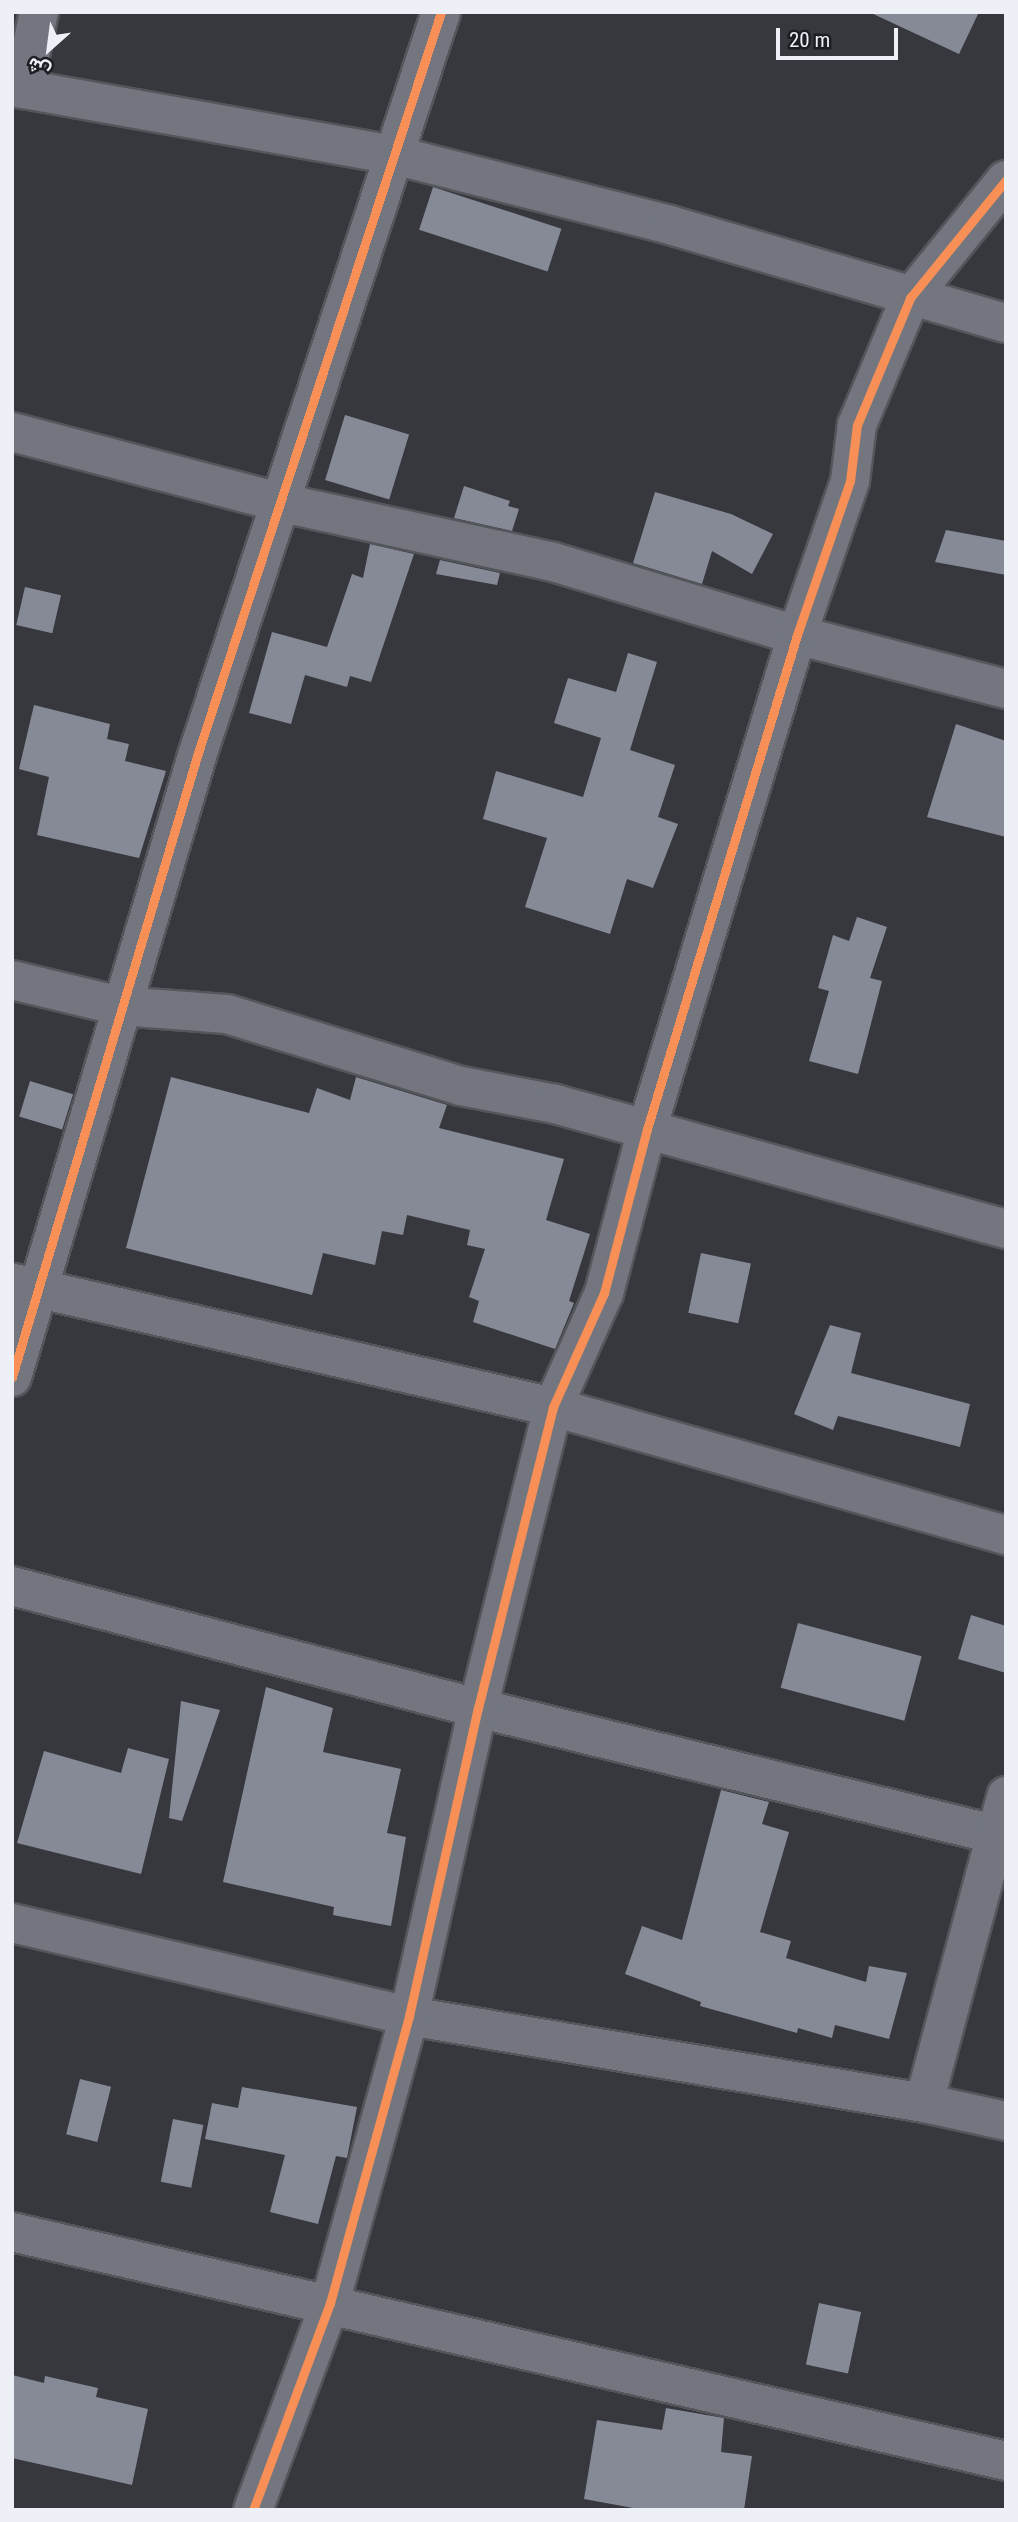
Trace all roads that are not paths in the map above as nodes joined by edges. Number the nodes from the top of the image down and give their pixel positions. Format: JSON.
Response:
{"nodes":[{"id":1,"x":39,"y":12,"type":"edge"},
{"id":2,"x":441,"y":12,"type":"edge"},
{"id":3,"x":17,"y":88,"type":"edge"},
{"id":4,"x":394,"y":155,"type":"junction"},
{"id":5,"x":1006,"y":180,"type":"edge"},
{"id":6,"x":910,"y":298,"type":"junction"},
{"id":7,"x":1006,"y":323,"type":"edge"},
{"id":8,"x":12,"y":432,"type":"edge"},
{"id":9,"x":283,"y":503,"type":"junction"},
{"id":10,"x":797,"y":635,"type":"junction"},
{"id":11,"x":1006,"y":688,"type":"edge"},
{"id":12,"x":12,"y":980,"type":"edge"},
{"id":13,"x":120,"y":1006,"type":"junction"},
{"id":14,"x":647,"y":1129,"type":"junction"},
{"id":15,"x":1006,"y":1229,"type":"edge"},
{"id":16,"x":25,"y":1286,"type":"edge"},
{"id":17,"x":12,"y":1377,"type":"edge"},
{"id":18,"x":553,"y":1407,"type":"junction"},
{"id":19,"x":1006,"y":1535,"type":"edge"},
{"id":20,"x":12,"y":1586,"type":"edge"},
{"id":21,"x":478,"y":1708,"type":"junction"},
{"id":22,"x":1006,"y":1796,"type":"edge"},
{"id":23,"x":1000,"y":1836,"type":"edge"},
{"id":24,"x":12,"y":1923,"type":"edge"},
{"id":25,"x":409,"y":2015,"type":"junction"},
{"id":26,"x":924,"y":2103,"type":"junction"},
{"id":27,"x":1006,"y":2121,"type":"edge"},
{"id":28,"x":12,"y":2232,"type":"edge"},
{"id":29,"x":330,"y":2302,"type":"junction"},
{"id":30,"x":1006,"y":2461,"type":"edge"},
{"id":31,"x":253,"y":2510,"type":"edge"}],
"edges":[{"from":1,"to":3,"type":"street"},
{"from":2,"to":4,"type":"street"},
{"from":3,"to":4,"type":"street"},
{"from":4,"to":6,"type":"street"},
{"from":4,"to":9,"type":"street"},
{"from":5,"to":6,"type":"street"},
{"from":6,"to":7,"type":"street"},
{"from":6,"to":10,"type":"street"},
{"from":8,"to":9,"type":"street"},
{"from":9,"to":10,"type":"street"},
{"from":9,"to":13,"type":"street"},
{"from":10,"to":11,"type":"street"},
{"from":10,"to":14,"type":"street"},
{"from":12,"to":13,"type":"street"},
{"from":13,"to":14,"type":"street"},
{"from":13,"to":16,"type":"street"},
{"from":14,"to":15,"type":"street"},
{"from":14,"to":18,"type":"street"},
{"from":16,"to":17,"type":"street"},
{"from":16,"to":18,"type":"street"},
{"from":18,"to":19,"type":"street"},
{"from":18,"to":21,"type":"street"},
{"from":20,"to":21,"type":"street"},
{"from":21,"to":23,"type":"street"},
{"from":21,"to":25,"type":"street"},
{"from":22,"to":23,"type":"street"},
{"from":23,"to":26,"type":"street"},
{"from":24,"to":25,"type":"street"},
{"from":25,"to":26,"type":"street"},
{"from":25,"to":29,"type":"street"},
{"from":26,"to":27,"type":"street"},
{"from":28,"to":29,"type":"street"},
{"from":29,"to":30,"type":"street"},
{"from":29,"to":31,"type":"street"}]}
